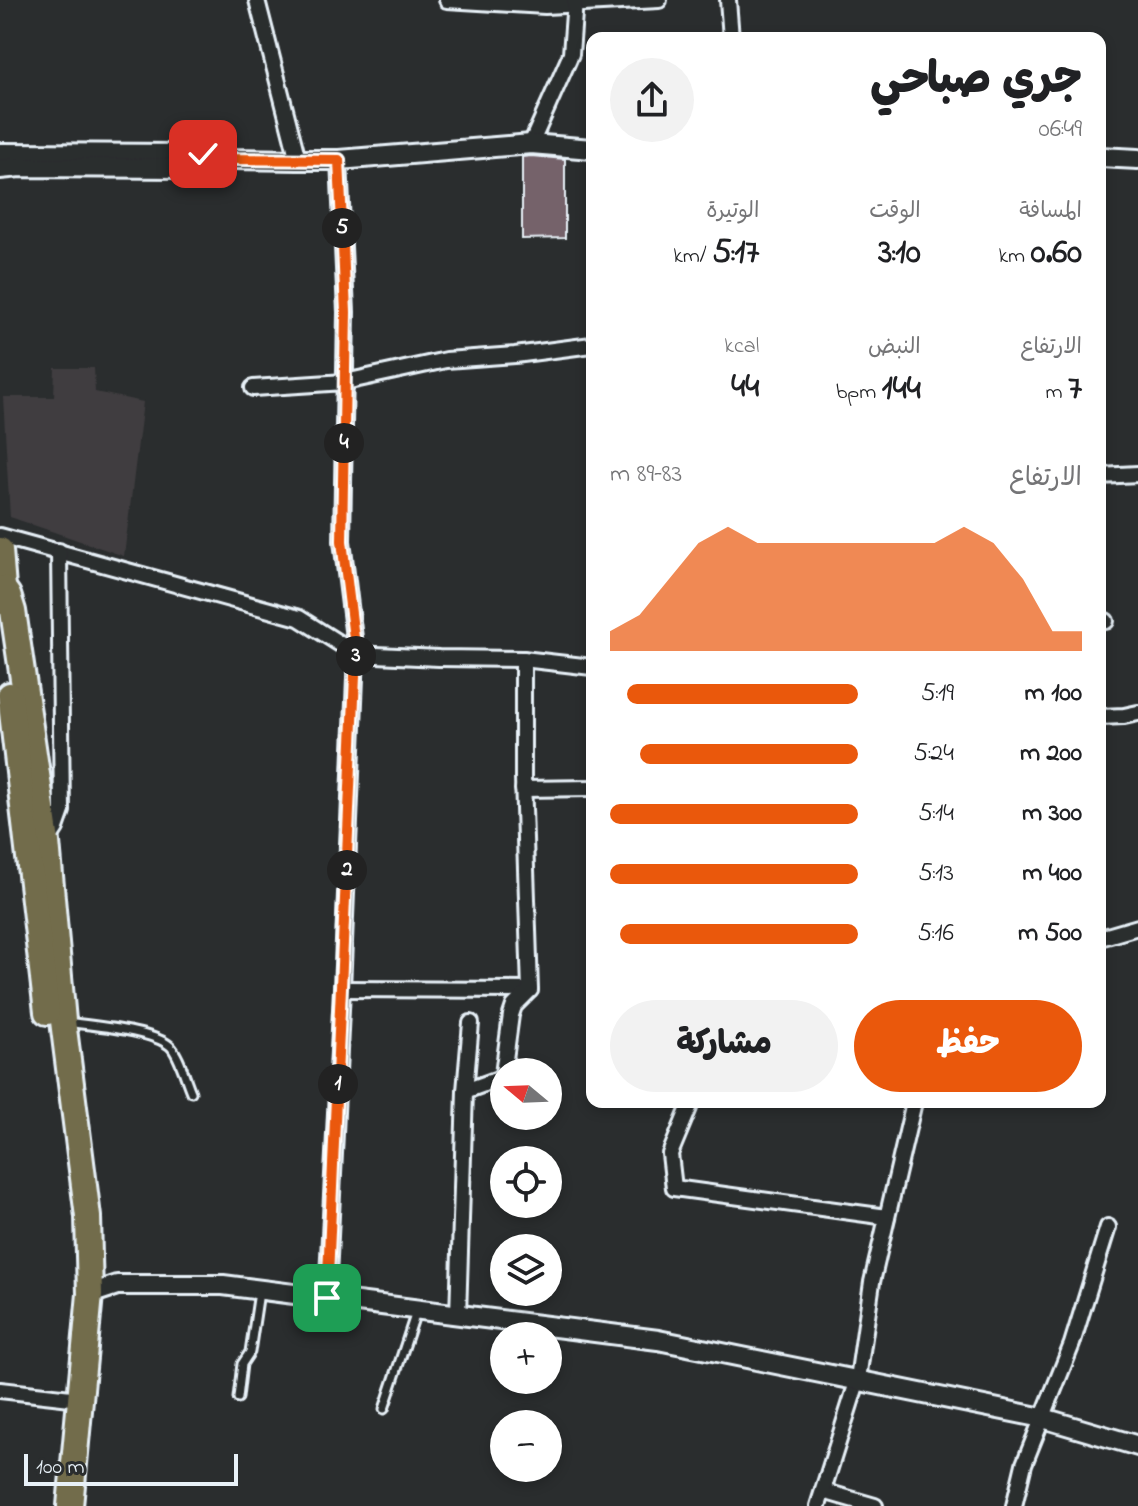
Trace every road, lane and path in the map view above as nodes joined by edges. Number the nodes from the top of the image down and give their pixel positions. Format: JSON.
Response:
{"nodes":[{"id":1,"x":257,"y":0,"type":"edge"},
{"id":2,"x":447,"y":0,"type":"edge"},
{"id":3,"x":659,"y":0,"type":"edge"},
{"id":4,"x":728,"y":0,"type":"edge"},
{"id":5,"x":575,"y":2,"type":"edge"},
{"id":6,"x":731,"y":32,"type":"edge"},
{"id":7,"x":531,"y":144,"type":"junction"},
{"id":8,"x":586,"y":149,"type":"edge"},
{"id":9,"x":0,"y":153,"type":"edge"},
{"id":10,"x":1106,"y":157,"type":"edge"},
{"id":11,"x":230,"y":159,"type":"junction"},
{"id":12,"x":1138,"y":159,"type":"edge"},
{"id":13,"x":298,"y":160,"type":"junction"},
{"id":14,"x":339,"y":160,"type":"junction"},
{"id":15,"x":0,"y":169,"type":"edge"},
{"id":16,"x":586,"y":346,"type":"edge"},
{"id":17,"x":345,"y":382,"type":"junction"},
{"id":18,"x":253,"y":388,"type":"dead end"},
{"id":19,"x":1138,"y":474,"type":"edge"},
{"id":20,"x":1106,"y":476,"type":"edge"},
{"id":21,"x":0,"y":536,"type":"edge"},
{"id":22,"x":0,"y":550,"type":"edge"},
{"id":23,"x":59,"y":551,"type":"junction"},
{"id":24,"x":356,"y":654,"type":"junction"},
{"id":25,"x":523,"y":659,"type":"junction"},
{"id":26,"x":586,"y":666,"type":"edge"},
{"id":27,"x":1138,"y":713,"type":"edge"},
{"id":28,"x":1106,"y":717,"type":"edge"},
{"id":29,"x":586,"y":788,"type":"edge"},
{"id":30,"x":523,"y":789,"type":"junction"},
{"id":31,"x":37,"y":844,"type":"junction"},
{"id":32,"x":1138,"y":927,"type":"edge"},
{"id":33,"x":1106,"y":936,"type":"edge"},
{"id":34,"x":342,"y":989,"type":"junction"},
{"id":35,"x":530,"y":990,"type":"junction"},
{"id":36,"x":63,"y":1021,"type":"junction"},
{"id":37,"x":471,"y":1023,"type":"dead end"},
{"id":38,"x":465,"y":1091,"type":"junction"},
{"id":39,"x":191,"y":1092,"type":"dead end"},
{"id":40,"x":689,"y":1108,"type":"edge"},
{"id":41,"x":913,"y":1108,"type":"edge"},
{"id":42,"x":887,"y":1217,"type":"junction"},
{"id":43,"x":1108,"y":1227,"type":"dead end"},
{"id":44,"x":260,"y":1290,"type":"junction"},
{"id":45,"x":90,"y":1294,"type":"junction"},
{"id":46,"x":327,"y":1298,"type":"junction"},
{"id":47,"x":417,"y":1311,"type":"junction"},
{"id":48,"x":458,"y":1316,"type":"junction"},
{"id":49,"x":858,"y":1379,"type":"junction"},
{"id":50,"x":0,"y":1390,"type":"edge"},
{"id":51,"x":238,"y":1398,"type":"dead end"},
{"id":52,"x":80,"y":1399,"type":"junction"},
{"id":53,"x":384,"y":1409,"type":"dead end"},
{"id":54,"x":1043,"y":1418,"type":"junction"},
{"id":55,"x":1138,"y":1446,"type":"edge"},
{"id":56,"x":820,"y":1499,"type":"edge"},
{"id":57,"x":70,"y":1506,"type":"edge"},
{"id":58,"x":875,"y":1506,"type":"edge"},
{"id":59,"x":1014,"y":1506,"type":"edge"}],
"edges":[{"from":1,"to":13,"type":"street"},
{"from":2,"to":5,"type":"street"},
{"from":3,"to":5,"type":"street"},
{"from":4,"to":6,"type":"street"},
{"from":5,"to":7,"type":"street"},
{"from":7,"to":8,"type":"street"},
{"from":7,"to":14,"type":"street"},
{"from":9,"to":11,"type":"street"},
{"from":10,"to":12,"type":"street"},
{"from":11,"to":13,"type":"street"},
{"from":11,"to":15,"type":"street"},
{"from":13,"to":14,"type":"street"},
{"from":14,"to":17,"type":"street"},
{"from":16,"to":17,"type":"street"},
{"from":17,"to":18,"type":"street"},
{"from":17,"to":24,"type":"street"},
{"from":19,"to":20,"type":"street"},
{"from":21,"to":23,"type":"street"},
{"from":22,"to":31,"type":"main road"},
{"from":23,"to":24,"type":"street"},
{"from":23,"to":31,"type":"street"},
{"from":24,"to":25,"type":"street"},
{"from":24,"to":34,"type":"street"},
{"from":25,"to":26,"type":"street"},
{"from":25,"to":30,"type":"street"},
{"from":27,"to":28,"type":"street"},
{"from":29,"to":30,"type":"street"},
{"from":30,"to":35,"type":"street"},
{"from":31,"to":36,"type":"main road"},
{"from":31,"to":45,"type":"main road"},
{"from":32,"to":33,"type":"street"},
{"from":34,"to":35,"type":"street"},
{"from":34,"to":46,"type":"street"},
{"from":35,"to":38,"type":"street"},
{"from":36,"to":39,"type":"lane"},
{"from":36,"to":45,"type":"main road"},
{"from":37,"to":38,"type":"street"},
{"from":38,"to":48,"type":"street"},
{"from":40,"to":42,"type":"street"},
{"from":41,"to":42,"type":"street"},
{"from":42,"to":49,"type":"street"},
{"from":43,"to":54,"type":"street"},
{"from":44,"to":45,"type":"street"},
{"from":44,"to":46,"type":"street"},
{"from":44,"to":51,"type":"lane"},
{"from":45,"to":52,"type":"main road"},
{"from":46,"to":47,"type":"street"},
{"from":47,"to":48,"type":"street"},
{"from":47,"to":53,"type":"lane"},
{"from":48,"to":49,"type":"street"},
{"from":49,"to":54,"type":"street"},
{"from":49,"to":56,"type":"street"},
{"from":50,"to":52,"type":"street"},
{"from":52,"to":57,"type":"main road"},
{"from":54,"to":55,"type":"street"},
{"from":54,"to":59,"type":"street"},
{"from":56,"to":58,"type":"street"}]}
